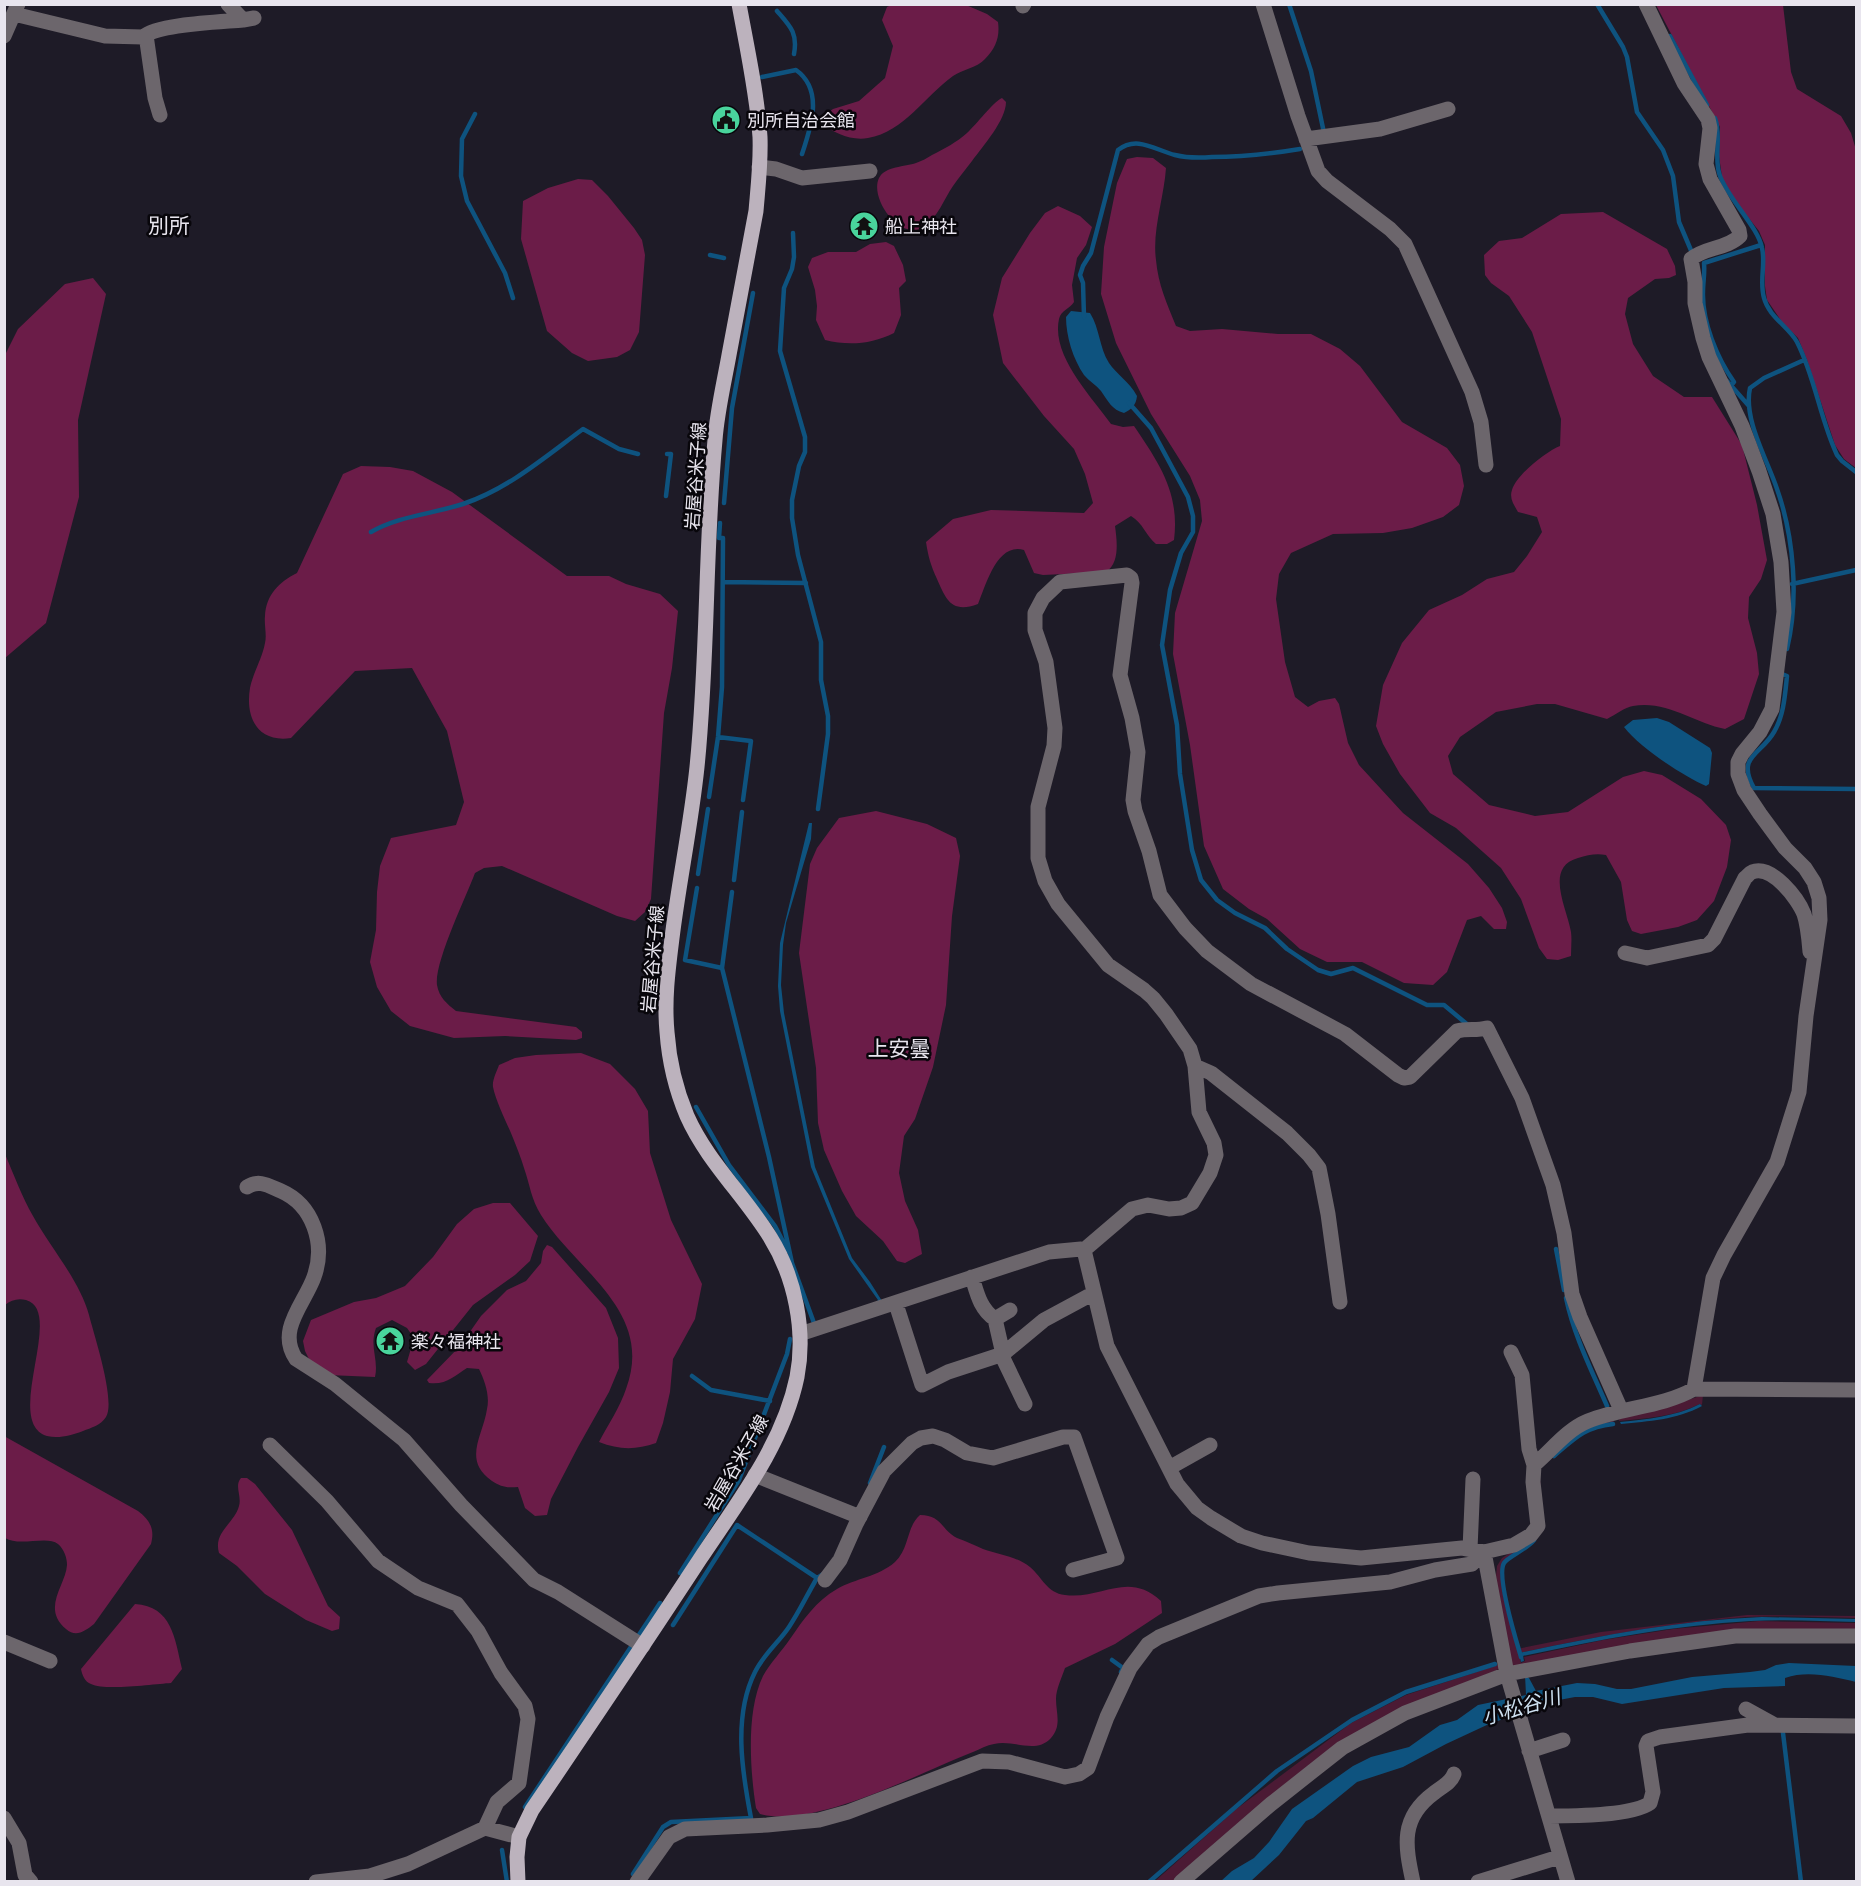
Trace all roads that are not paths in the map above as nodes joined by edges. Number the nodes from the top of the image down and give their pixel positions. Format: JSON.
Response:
{"nodes":[{"id":1,"x":228,"y":4,"type":"edge"},
{"id":2,"x":739,"y":4,"type":"edge"},
{"id":3,"x":1263,"y":4,"type":"edge"},
{"id":4,"x":1646,"y":4,"type":"edge"},
{"id":5,"x":16,"y":9,"type":"edge"},
{"id":6,"x":146,"y":34,"type":"junction"},
{"id":7,"x":4,"y":36,"type":"edge"},
{"id":8,"x":1448,"y":109,"type":"dead end"},
{"id":9,"x":160,"y":115,"type":"dead end"},
{"id":10,"x":1306,"y":139,"type":"junction"},
{"id":11,"x":759,"y":167,"type":"junction"},
{"id":12,"x":870,"y":171,"type":"dead end"},
{"id":13,"x":1486,"y":465,"type":"dead end"},
{"id":14,"x":1625,"y":953,"type":"dead end"},
{"id":15,"x":1812,"y":967,"type":"junction"},
{"id":16,"x":1195,"y":1066,"type":"junction"},
{"id":17,"x":247,"y":1187,"type":"dead end"},
{"id":18,"x":1084,"y":1250,"type":"junction"},
{"id":19,"x":972,"y":1276,"type":"junction"},
{"id":20,"x":1094,"y":1293,"type":"junction"},
{"id":21,"x":1340,"y":1302,"type":"dead end"},
{"id":22,"x":896,"y":1304,"type":"junction"},
{"id":23,"x":1010,"y":1310,"type":"dead end"},
{"id":24,"x":995,"y":1319,"type":"junction"},
{"id":25,"x":800,"y":1334,"type":"junction"},
{"id":26,"x":1511,"y":1352,"type":"dead end"},
{"id":27,"x":1002,"y":1354,"type":"junction"},
{"id":28,"x":1694,"y":1389,"type":"junction"},
{"id":29,"x":1857,"y":1390,"type":"edge"},
{"id":30,"x":1025,"y":1404,"type":"dead end"},
{"id":31,"x":1622,"y":1410,"type":"junction"},
{"id":32,"x":270,"y":1445,"type":"dead end"},
{"id":33,"x":1210,"y":1445,"type":"dead end"},
{"id":34,"x":1534,"y":1465,"type":"junction"},
{"id":35,"x":1169,"y":1468,"type":"junction"},
{"id":36,"x":755,"y":1475,"type":"junction"},
{"id":37,"x":1473,"y":1479,"type":"dead end"},
{"id":38,"x":860,"y":1517,"type":"junction"},
{"id":39,"x":1477,"y":1551,"type":"junction"},
{"id":40,"x":1073,"y":1570,"type":"dead end"},
{"id":41,"x":825,"y":1580,"type":"dead end"},
{"id":42,"x":1857,"y":1636,"type":"edge"},
{"id":43,"x":4,"y":1642,"type":"edge"},
{"id":44,"x":643,"y":1646,"type":"junction"},
{"id":45,"x":50,"y":1661,"type":"dead end"},
{"id":46,"x":1509,"y":1678,"type":"junction"},
{"id":47,"x":1746,"y":1709,"type":"dead end"},
{"id":48,"x":1775,"y":1725,"type":"junction"},
{"id":49,"x":1857,"y":1726,"type":"edge"},
{"id":50,"x":1563,"y":1740,"type":"dead end"},
{"id":51,"x":1528,"y":1747,"type":"junction"},
{"id":52,"x":1454,"y":1774,"type":"dead end"},
{"id":53,"x":1549,"y":1816,"type":"junction"},
{"id":54,"x":4,"y":1818,"type":"edge"},
{"id":55,"x":485,"y":1828,"type":"junction"},
{"id":56,"x":519,"y":1838,"type":"junction"},
{"id":57,"x":1559,"y":1857,"type":"junction"},
{"id":58,"x":31,"y":1881,"type":"edge"},
{"id":59,"x":316,"y":1881,"type":"edge"},
{"id":60,"x":518,"y":1881,"type":"edge"},
{"id":61,"x":638,"y":1881,"type":"edge"},
{"id":62,"x":1181,"y":1881,"type":"edge"},
{"id":63,"x":1413,"y":1881,"type":"edge"},
{"id":64,"x":1478,"y":1881,"type":"edge"},
{"id":65,"x":1568,"y":1881,"type":"edge"}],
"edges":[{"from":1,"to":6,"type":"street"},
{"from":2,"to":11,"type":"main road","name":"岩屋谷米子線"},
{"from":3,"to":10,"type":"street"},
{"from":4,"to":15,"type":"street"},
{"from":5,"to":6,"type":"street"},
{"from":5,"to":7,"type":"street"},
{"from":6,"to":9,"type":"street"},
{"from":8,"to":10,"type":"street"},
{"from":10,"to":13,"type":"street"},
{"from":11,"to":12,"type":"street"},
{"from":11,"to":25,"type":"main road","name":"岩屋谷米子線"},
{"from":14,"to":15,"type":"street"},
{"from":15,"to":28,"type":"street"},
{"from":16,"to":18,"type":"street"},
{"from":16,"to":21,"type":"street"},
{"from":16,"to":31,"type":"street"},
{"from":17,"to":44,"type":"street"},
{"from":18,"to":19,"type":"street"},
{"from":18,"to":20,"type":"street"},
{"from":19,"to":22,"type":"street"},
{"from":19,"to":24,"type":"street"},
{"from":20,"to":27,"type":"street"},
{"from":20,"to":35,"type":"street"},
{"from":22,"to":25,"type":"street"},
{"from":22,"to":27,"type":"street"},
{"from":23,"to":24,"type":"street"},
{"from":24,"to":27,"type":"street"},
{"from":25,"to":36,"type":"main road","name":"岩屋谷米子線"},
{"from":26,"to":34,"type":"street"},
{"from":27,"to":30,"type":"street"},
{"from":28,"to":29,"type":"street"},
{"from":28,"to":31,"type":"street"},
{"from":31,"to":34,"type":"street"},
{"from":32,"to":55,"type":"street"},
{"from":33,"to":35,"type":"street"},
{"from":34,"to":39,"type":"street"},
{"from":35,"to":39,"type":"street"},
{"from":36,"to":38,"type":"street"},
{"from":36,"to":44,"type":"main road","name":"岩屋谷米子線"},
{"from":37,"to":39,"type":"street"},
{"from":38,"to":40,"type":"street"},
{"from":38,"to":41,"type":"street"},
{"from":39,"to":46,"type":"street"},
{"from":39,"to":61,"type":"street"},
{"from":42,"to":46,"type":"street"},
{"from":43,"to":45,"type":"street"},
{"from":44,"to":56,"type":"main road","name":"岩屋谷米子線"},
{"from":46,"to":51,"type":"street"},
{"from":46,"to":62,"type":"street"},
{"from":47,"to":48,"type":"street"},
{"from":48,"to":49,"type":"street"},
{"from":48,"to":53,"type":"street"},
{"from":50,"to":51,"type":"street"},
{"from":51,"to":53,"type":"street"},
{"from":52,"to":63,"type":"street"},
{"from":53,"to":57,"type":"street"},
{"from":54,"to":58,"type":"street"},
{"from":55,"to":56,"type":"street"},
{"from":55,"to":59,"type":"street"},
{"from":56,"to":60,"type":"main road","name":"岩屋谷米子線"},
{"from":57,"to":64,"type":"street"},
{"from":57,"to":65,"type":"street"}]}
